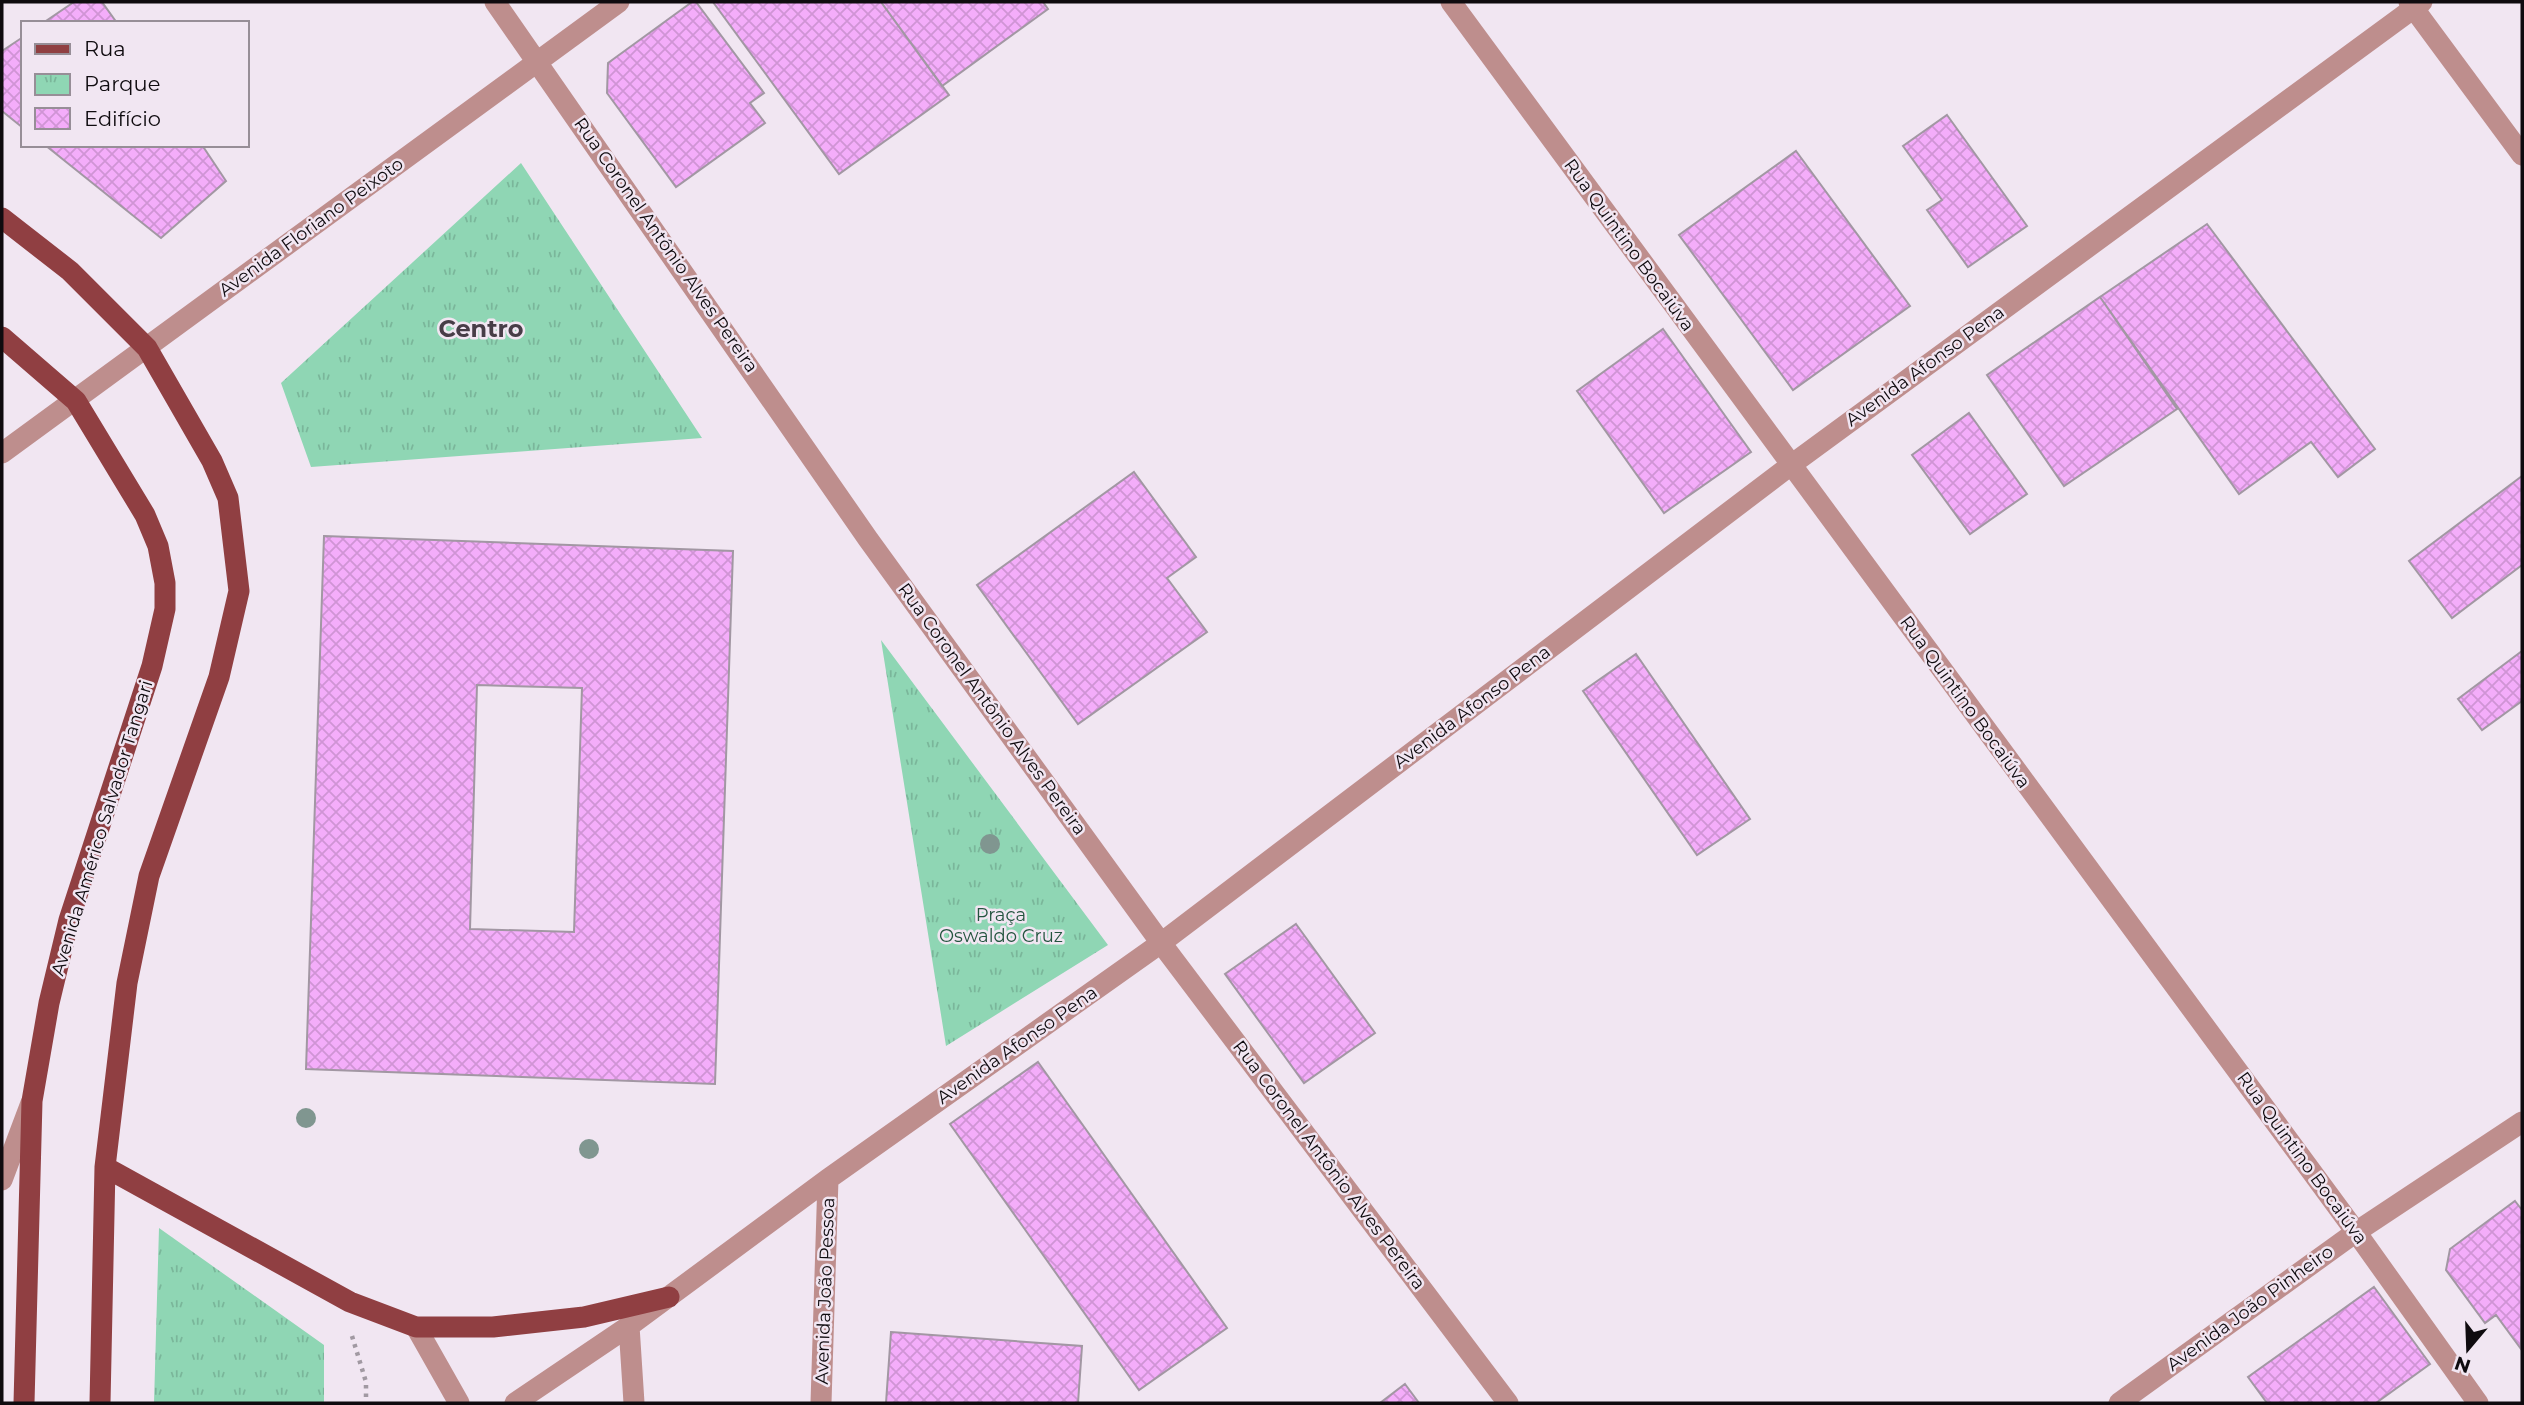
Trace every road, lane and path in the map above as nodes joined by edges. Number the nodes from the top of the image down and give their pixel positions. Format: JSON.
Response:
{"nodes":[{"id":1,"x":495,"y":2,"type":"edge"},
{"id":2,"x":619,"y":2,"type":"edge"},
{"id":3,"x":1451,"y":2,"type":"edge"},
{"id":4,"x":2415,"y":4,"type":"edge"},
{"id":5,"x":538,"y":60,"type":"junction"},
{"id":6,"x":2522,"y":155,"type":"edge"},
{"id":7,"x":2,"y":218,"type":"edge"},
{"id":8,"x":2,"y":337,"type":"edge"},
{"id":9,"x":147,"y":348,"type":"junction"},
{"id":10,"x":76,"y":401,"type":"junction"},
{"id":11,"x":2,"y":453,"type":"edge"},
{"id":12,"x":1791,"y":465,"type":"junction"},
{"id":13,"x":1161,"y":943,"type":"junction"},
{"id":14,"x":32,"y":1101,"type":"junction"},
{"id":15,"x":2522,"y":1122,"type":"edge"},
{"id":16,"x":105,"y":1167,"type":"junction"},
{"id":17,"x":828,"y":1179,"type":"junction"},
{"id":18,"x":2,"y":1180,"type":"edge"},
{"id":19,"x":2356,"y":1232,"type":"junction"},
{"id":20,"x":669,"y":1297,"type":"junction"},
{"id":21,"x":629,"y":1326,"type":"junction"},
{"id":22,"x":416,"y":1327,"type":"junction"},
{"id":23,"x":349,"y":1330,"type":"dead end"},
{"id":24,"x":24,"y":1397,"type":"edge"},
{"id":25,"x":100,"y":1399,"type":"edge"},
{"id":26,"x":366,"y":1403,"type":"edge"},
{"id":27,"x":459,"y":1403,"type":"edge"},
{"id":28,"x":515,"y":1403,"type":"edge"},
{"id":29,"x":634,"y":1403,"type":"edge"},
{"id":30,"x":821,"y":1403,"type":"edge"},
{"id":31,"x":1508,"y":1403,"type":"edge"},
{"id":32,"x":2119,"y":1403,"type":"edge"},
{"id":33,"x":2478,"y":1403,"type":"edge"}],
"edges":[{"from":1,"to":5,"type":"street","name":"Rua Coronel Antônio Alves Pereira"},
{"from":2,"to":5,"type":"street","name":"Avenida Floriano Peixoto"},
{"from":3,"to":12,"type":"street","name":"Rua Quintino Bocaiúva"},
{"from":4,"to":6,"type":"street"},
{"from":4,"to":12,"type":"street","name":"Avenida Afonso Pena"},
{"from":5,"to":9,"type":"street","name":"Avenida Floriano Peixoto"},
{"from":5,"to":13,"type":"street","name":"Rua Coronel Antônio Alves Pereira"},
{"from":7,"to":9,"type":"main road"},
{"from":8,"to":10,"type":"main road","name":"Avenida Américo Salvador Tangari"},
{"from":9,"to":10,"type":"street","name":"Avenida Floriano Peixoto"},
{"from":9,"to":16,"type":"main road"},
{"from":10,"to":11,"type":"street","name":"Avenida Floriano Peixoto"},
{"from":10,"to":14,"type":"main road","name":"Avenida Américo Salvador Tangari"},
{"from":12,"to":13,"type":"street","name":"Avenida Afonso Pena"},
{"from":12,"to":19,"type":"street","name":"Rua Quintino Bocaiúva"},
{"from":13,"to":17,"type":"street","name":"Avenida Afonso Pena"},
{"from":13,"to":31,"type":"street","name":"Rua Coronel Antônio Alves Pereira"},
{"from":14,"to":18,"type":"street"},
{"from":14,"to":24,"type":"main road","name":"Avenida Américo Salvador Tangari"},
{"from":15,"to":19,"type":"street","name":"Avenida João Pinheiro"},
{"from":16,"to":22,"type":"main road"},
{"from":16,"to":25,"type":"main road"},
{"from":17,"to":20,"type":"street","name":"Avenida Afonso Pena"},
{"from":17,"to":30,"type":"street","name":"Avenida João Pessoa"},
{"from":19,"to":32,"type":"street","name":"Avenida João Pinheiro"},
{"from":19,"to":33,"type":"street","name":"Rua Quintino Bocaiúva"},
{"from":20,"to":21,"type":"street","name":"Avenida Afonso Pena"},
{"from":20,"to":22,"type":"main road"},
{"from":21,"to":28,"type":"street","name":"Avenida Afonso Pena"},
{"from":21,"to":29,"type":"street"},
{"from":22,"to":27,"type":"street"},
{"from":23,"to":26,"type":"path"}]}
